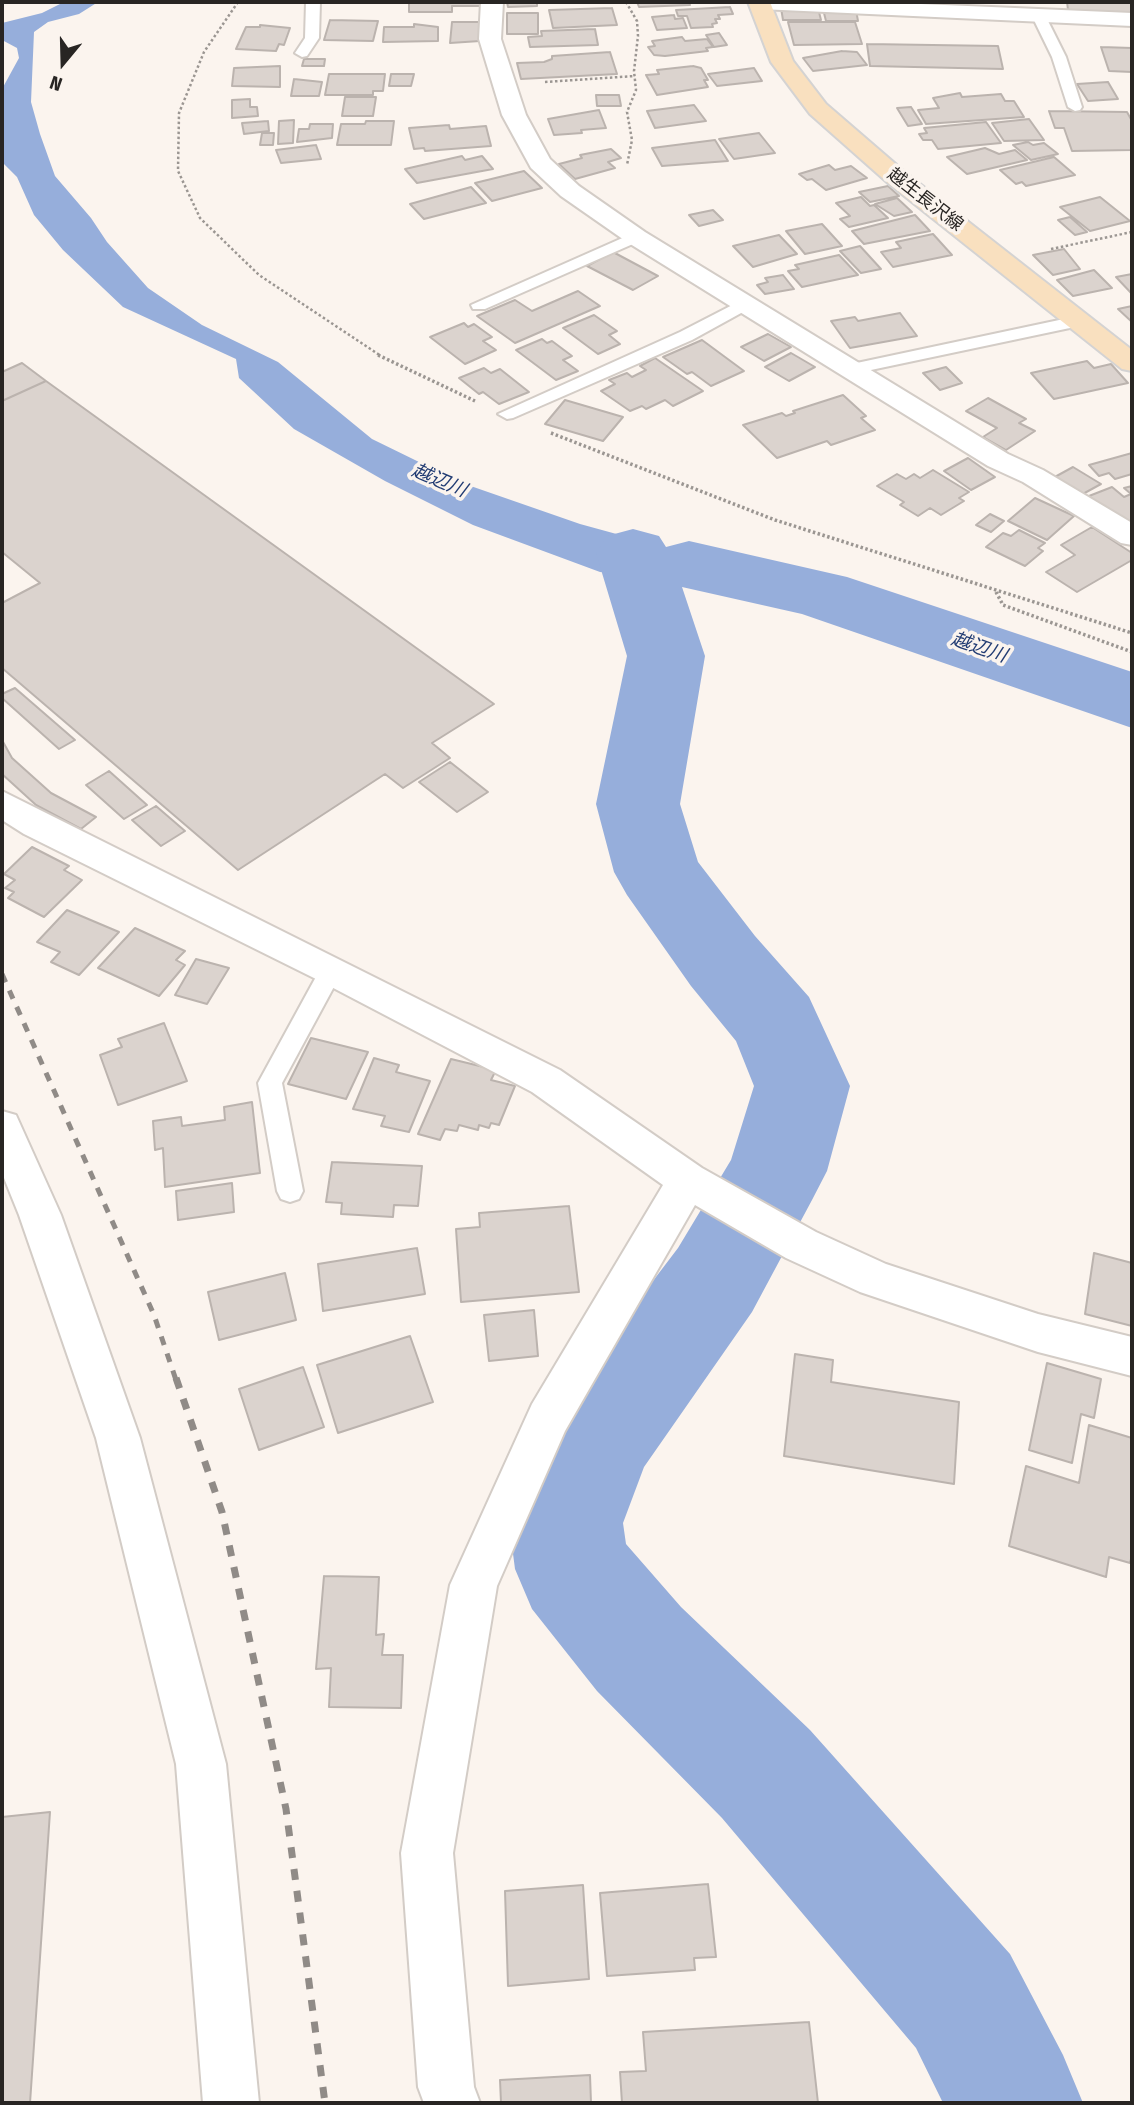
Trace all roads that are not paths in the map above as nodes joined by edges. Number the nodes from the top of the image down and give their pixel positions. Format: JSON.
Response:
{"nodes":[{"id":1,"x":313,"y":2,"type":"edge"},
{"id":2,"x":492,"y":2,"type":"edge"},
{"id":3,"x":760,"y":2,"type":"edge"},
{"id":4,"x":1039,"y":16,"type":"junction"},
{"id":5,"x":1132,"y":20,"type":"edge"},
{"id":6,"x":302,"y":53,"type":"dead end"},
{"id":7,"x":1075,"y":107,"type":"dead end"},
{"id":8,"x":636,"y":237,"type":"junction"},
{"id":9,"x":746,"y":303,"type":"junction"},
{"id":10,"x":479,"y":305,"type":"dead end"},
{"id":11,"x":1078,"y":321,"type":"junction"},
{"id":12,"x":1132,"y":363,"type":"edge"},
{"id":13,"x":852,"y":369,"type":"junction"},
{"id":14,"x":507,"y":414,"type":"dead end"},
{"id":15,"x":1132,"y":536,"type":"edge"},
{"id":16,"x":2,"y":803,"type":"edge"},
{"id":17,"x":331,"y":970,"type":"junction"},
{"id":18,"x":2,"y":1127,"type":"edge"},
{"id":19,"x":702,"y":1189,"type":"junction"},
{"id":20,"x":290,"y":1191,"type":"dead end"},
{"id":21,"x":1132,"y":1356,"type":"edge"},
{"id":22,"x":231,"y":2103,"type":"edge"},
{"id":23,"x":452,"y":2103,"type":"edge"}],
"edges":[{"from":1,"to":6,"type":"lane"},
{"from":2,"to":8,"type":"street"},
{"from":3,"to":4,"type":"street"},
{"from":3,"to":11,"type":"main road","name":"越生長沢線"},
{"from":4,"to":5,"type":"street"},
{"from":4,"to":7,"type":"lane"},
{"from":8,"to":9,"type":"street"},
{"from":8,"to":10,"type":"lane"},
{"from":9,"to":13,"type":"street"},
{"from":9,"to":14,"type":"lane"},
{"from":11,"to":12,"type":"main road","name":"越生長沢線"},
{"from":11,"to":13,"type":"lane"},
{"from":13,"to":15,"type":"street"},
{"from":16,"to":17,"type":"street"},
{"from":17,"to":19,"type":"street"},
{"from":17,"to":20,"type":"lane"},
{"from":18,"to":22,"type":"street"},
{"from":19,"to":21,"type":"street"},
{"from":19,"to":23,"type":"street"}]}
